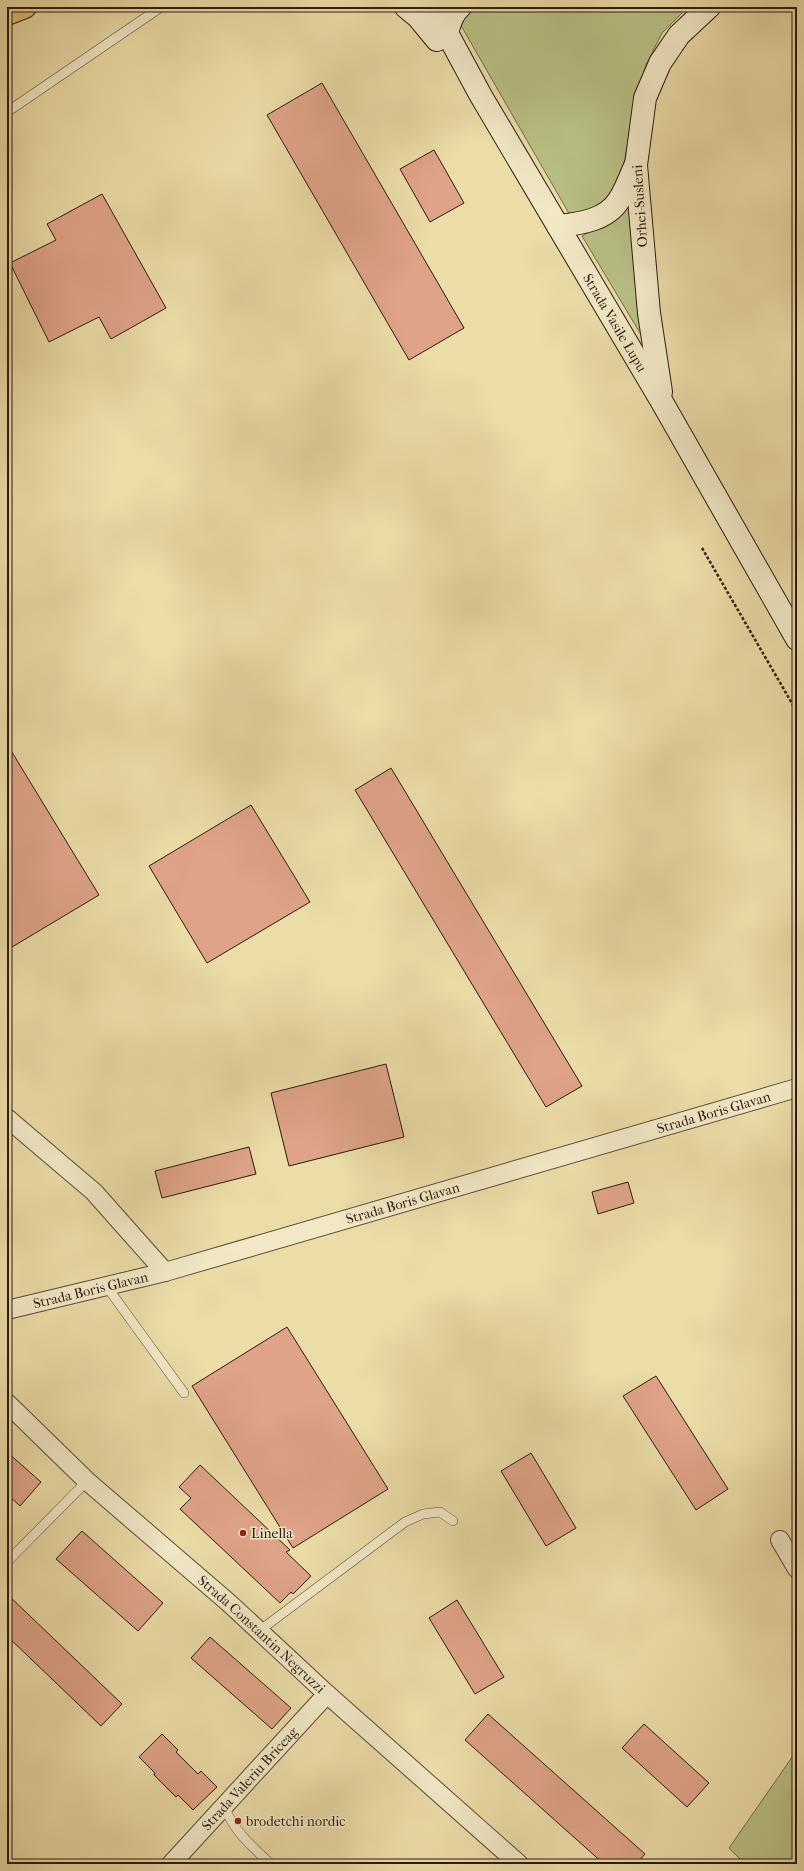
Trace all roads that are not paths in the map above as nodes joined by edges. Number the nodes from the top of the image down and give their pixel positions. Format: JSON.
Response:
{"nodes":[{"id":1,"x":16,"y":7,"type":"edge"},
{"id":2,"x":25,"y":7,"type":"edge"},
{"id":3,"x":162,"y":7,"type":"edge"},
{"id":4,"x":406,"y":7,"type":"edge"},
{"id":5,"x":430,"y":7,"type":"edge"},
{"id":6,"x":460,"y":7,"type":"edge"},
{"id":7,"x":709,"y":7,"type":"edge"},
{"id":8,"x":7,"y":14,"type":"edge"},
{"id":9,"x":447,"y":33,"type":"junction"},
{"id":10,"x":481,"y":96,"type":"junction"},
{"id":11,"x":7,"y":112,"type":"edge"},
{"id":12,"x":636,"y":165,"type":"junction"},
{"id":13,"x":558,"y":226,"type":"junction"},
{"id":14,"x":662,"y":402,"type":"junction"},
{"id":15,"x":797,"y":639,"type":"edge"},
{"id":16,"x":797,"y":1088,"type":"edge"},
{"id":17,"x":7,"y":1118,"type":"edge"},
{"id":18,"x":165,"y":1272,"type":"junction"},
{"id":19,"x":107,"y":1287,"type":"junction"},
{"id":20,"x":7,"y":1310,"type":"edge"},
{"id":21,"x":184,"y":1393,"type":"dead end"},
{"id":22,"x":7,"y":1403,"type":"edge"},
{"id":23,"x":87,"y":1481,"type":"junction"},
{"id":24,"x":453,"y":1521,"type":"dead end"},
{"id":25,"x":780,"y":1540,"type":"dead end"},
{"id":26,"x":7,"y":1562,"type":"edge"},
{"id":27,"x":797,"y":1570,"type":"edge"},
{"id":28,"x":259,"y":1631,"type":"junction"},
{"id":29,"x":327,"y":1694,"type":"junction"},
{"id":30,"x":224,"y":1807,"type":"junction"},
{"id":31,"x":171,"y":1864,"type":"edge"},
{"id":32,"x":271,"y":1864,"type":"edge"},
{"id":33,"x":519,"y":1864,"type":"edge"}],
"edges":[{"from":1,"to":8,"type":"main road"},
{"from":2,"to":8,"type":"main road"},
{"from":3,"to":11,"type":"lane"},
{"from":4,"to":10,"type":"main road"},
{"from":5,"to":9,"type":"main road","name":"Strada Vasile Lupu"},
{"from":6,"to":9,"type":"main road"},
{"from":7,"to":12,"type":"main road","name":"Orhei-Susleni"},
{"from":9,"to":10,"type":"main road","name":"Strada Vasile Lupu"},
{"from":10,"to":13,"type":"main road","name":"Strada Vasile Lupu"},
{"from":12,"to":13,"type":"main road"},
{"from":12,"to":14,"type":"main road","name":"Orhei-Susleni"},
{"from":13,"to":14,"type":"main road","name":"Strada Vasile Lupu"},
{"from":14,"to":15,"type":"main road","name":"Strada Vasile Lupu"},
{"from":16,"to":18,"type":"street","name":"Strada Boris Glavan"},
{"from":17,"to":18,"type":"street"},
{"from":18,"to":19,"type":"street","name":"Strada Boris Glavan"},
{"from":19,"to":20,"type":"street","name":"Strada Boris Glavan"},
{"from":19,"to":21,"type":"lane"},
{"from":22,"to":23,"type":"street","name":"Strada Constantin Negruzzi"},
{"from":23,"to":26,"type":"lane"},
{"from":23,"to":28,"type":"street","name":"Strada Constantin Negruzzi"},
{"from":24,"to":28,"type":"lane"},
{"from":25,"to":27,"type":"street"},
{"from":28,"to":29,"type":"street","name":"Strada Constantin Negruzzi"},
{"from":29,"to":30,"type":"street","name":"Strada Valeriu Briceag"},
{"from":29,"to":33,"type":"street","name":"Strada Constantin Negruzzi"},
{"from":30,"to":31,"type":"street","name":"Strada Valeriu Briceag"},
{"from":30,"to":32,"type":"lane"}]}
